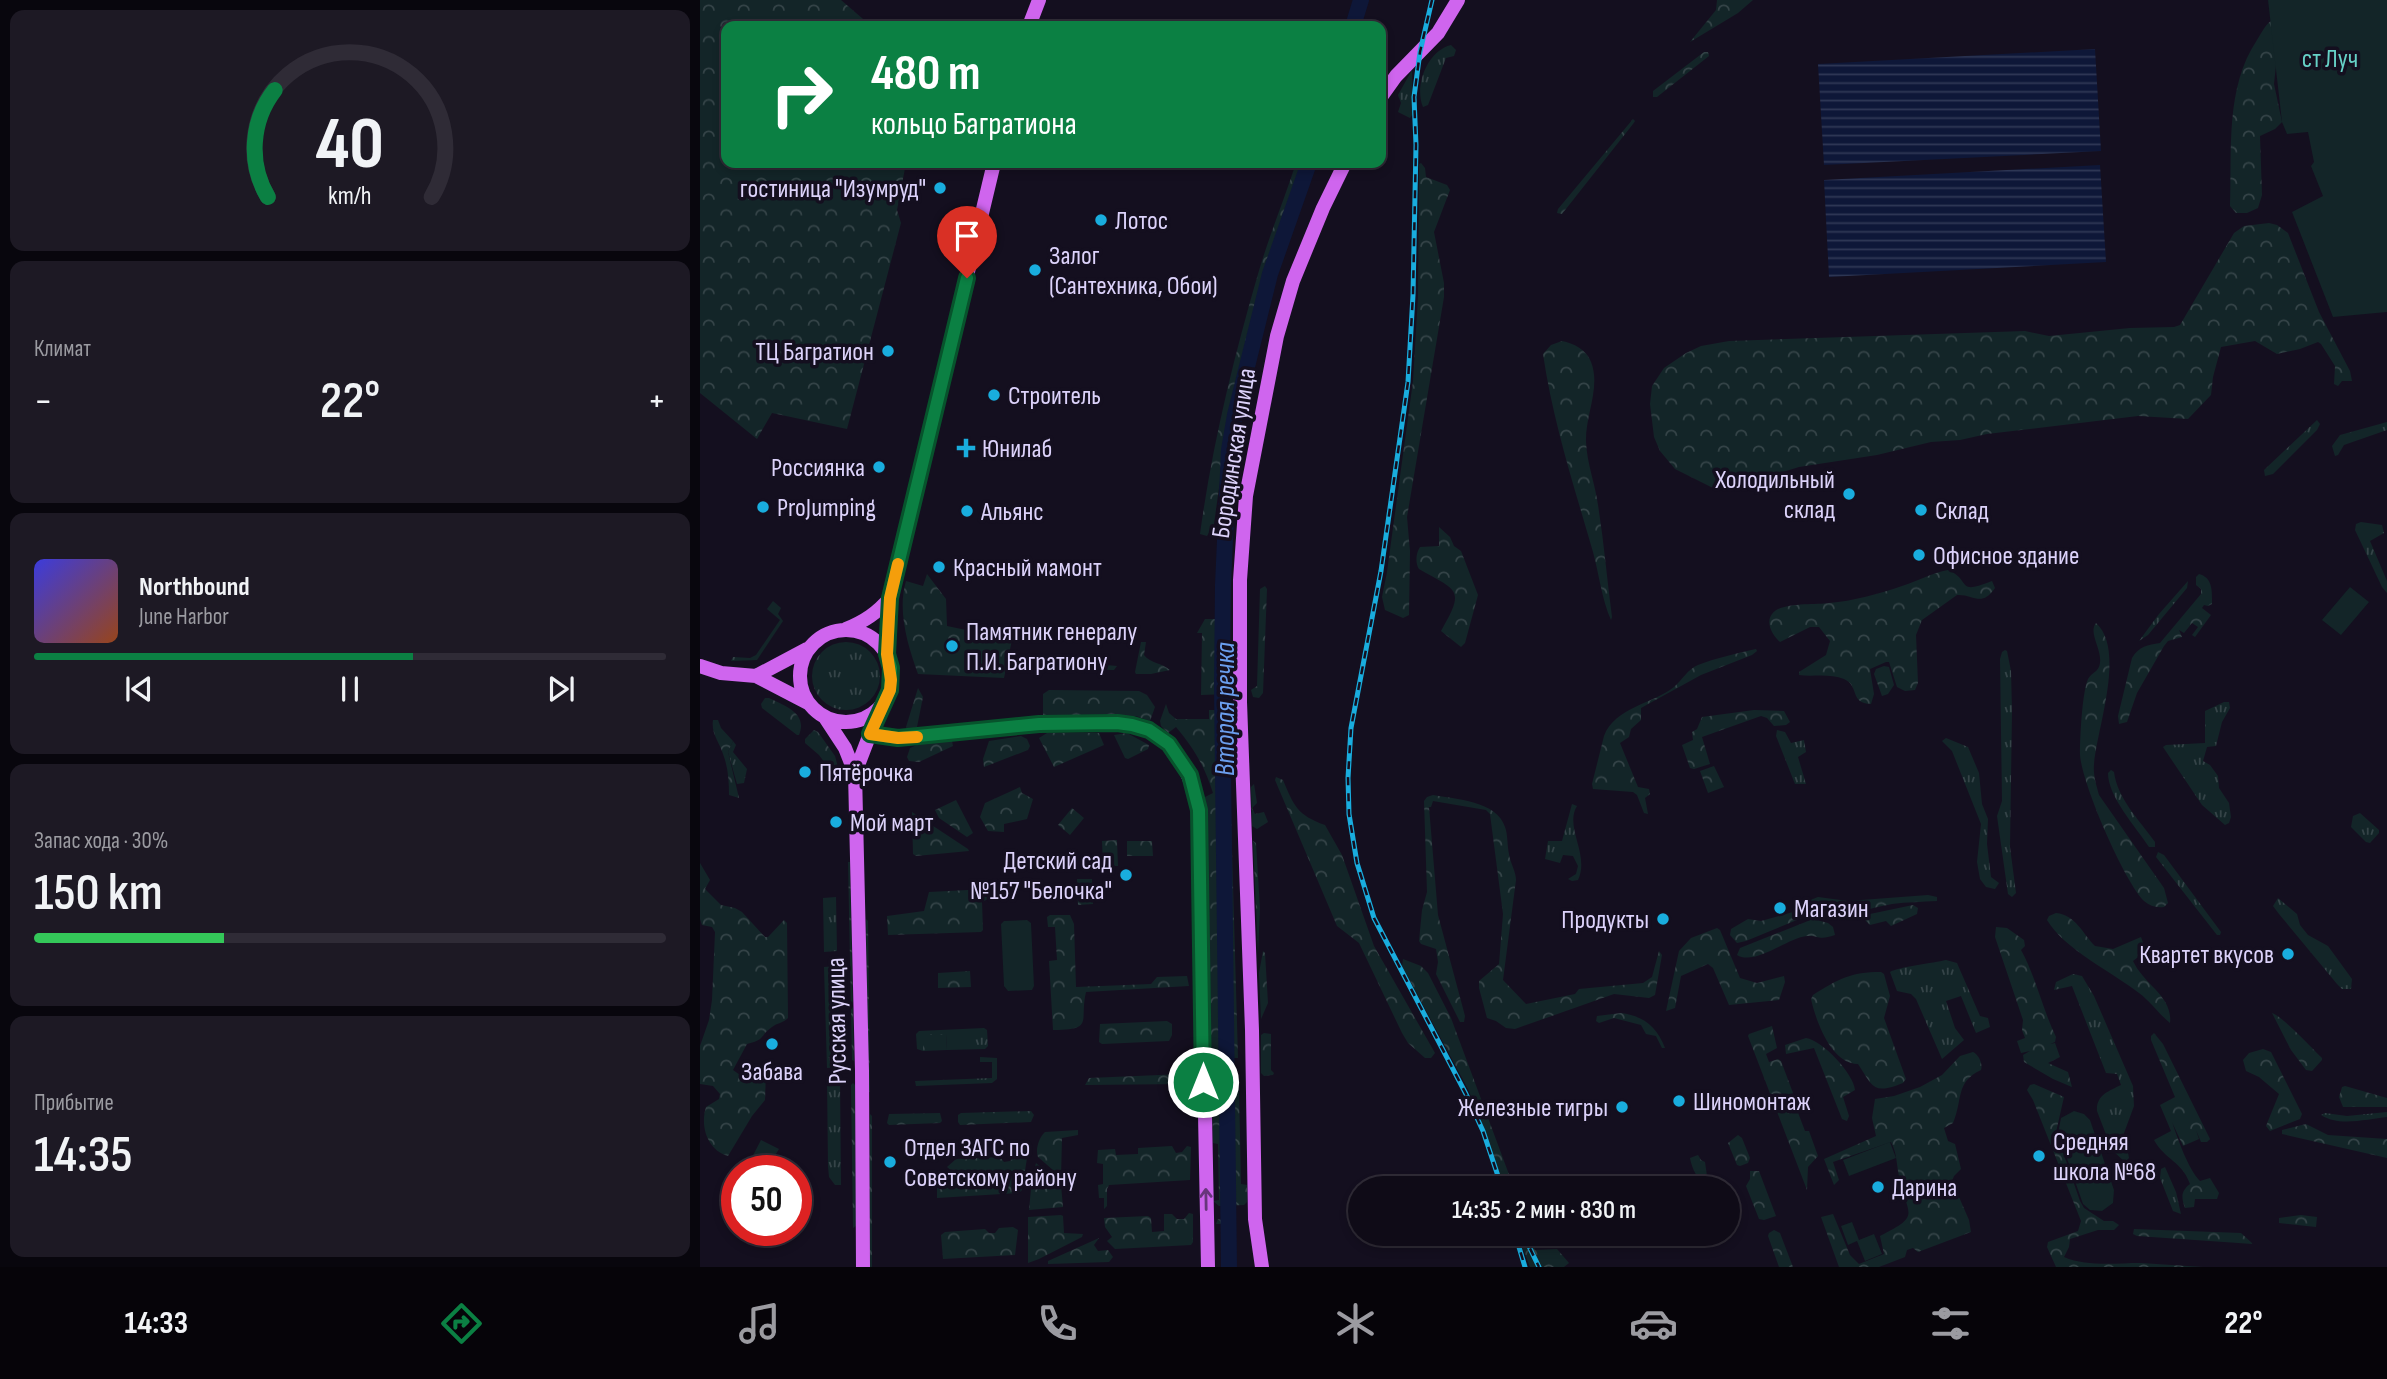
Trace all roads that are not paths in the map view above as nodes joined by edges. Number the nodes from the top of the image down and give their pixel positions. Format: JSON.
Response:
{"nodes":[{"id":1,"x":1039,"y":0,"type":"edge"},
{"id":2,"x":1458,"y":0,"type":"edge"},
{"id":3,"x":1031,"y":21,"type":"edge"},
{"id":4,"x":1386,"y":90,"type":"edge"},
{"id":5,"x":993,"y":168,"type":"edge"},
{"id":6,"x":1343,"y":168,"type":"edge"},
{"id":7,"x":890,"y":598,"type":"junction"},
{"id":8,"x":845,"y":629,"type":"junction"},
{"id":9,"x":809,"y":648,"type":"junction"},
{"id":10,"x":887,"y":654,"type":"junction"},
{"id":11,"x":700,"y":666,"type":"edge"},
{"id":12,"x":756,"y":676,"type":"junction"},
{"id":13,"x":808,"y":703,"type":"junction"},
{"id":14,"x":881,"y":705,"type":"junction"},
{"id":15,"x":824,"y":716,"type":"junction"},
{"id":16,"x":870,"y":734,"type":"junction"},
{"id":17,"x":855,"y":773,"type":"junction"},
{"id":18,"x":863,"y":1267,"type":"edge"},
{"id":19,"x":1208,"y":1267,"type":"edge"},
{"id":20,"x":1262,"y":1267,"type":"edge"}],
"edges":[{"from":1,"to":3,"type":"main road"},
{"from":2,"to":4,"type":"main road"},
{"from":5,"to":7,"type":"main road"},
{"from":6,"to":20,"type":"main road","name":"Бородинская улица"},
{"from":7,"to":8,"type":"main road"},
{"from":7,"to":10,"type":"main road"},
{"from":8,"to":9,"type":"main road"},
{"from":8,"to":10,"type":"main road"},
{"from":9,"to":12,"type":"main road"},
{"from":9,"to":13,"type":"main road"},
{"from":10,"to":14,"type":"main road"},
{"from":11,"to":12,"type":"main road"},
{"from":12,"to":13,"type":"main road"},
{"from":13,"to":15,"type":"main road"},
{"from":14,"to":15,"type":"main road"},
{"from":14,"to":16,"type":"main road","name":"Русская улица"},
{"from":15,"to":17,"type":"main road","name":"Русская улица"},
{"from":16,"to":17,"type":"main road","name":"Русская улица"},
{"from":19,"to":16,"type":"main road","one_way":true},
{"from":17,"to":18,"type":"main road","name":"Русская улица"}]}
